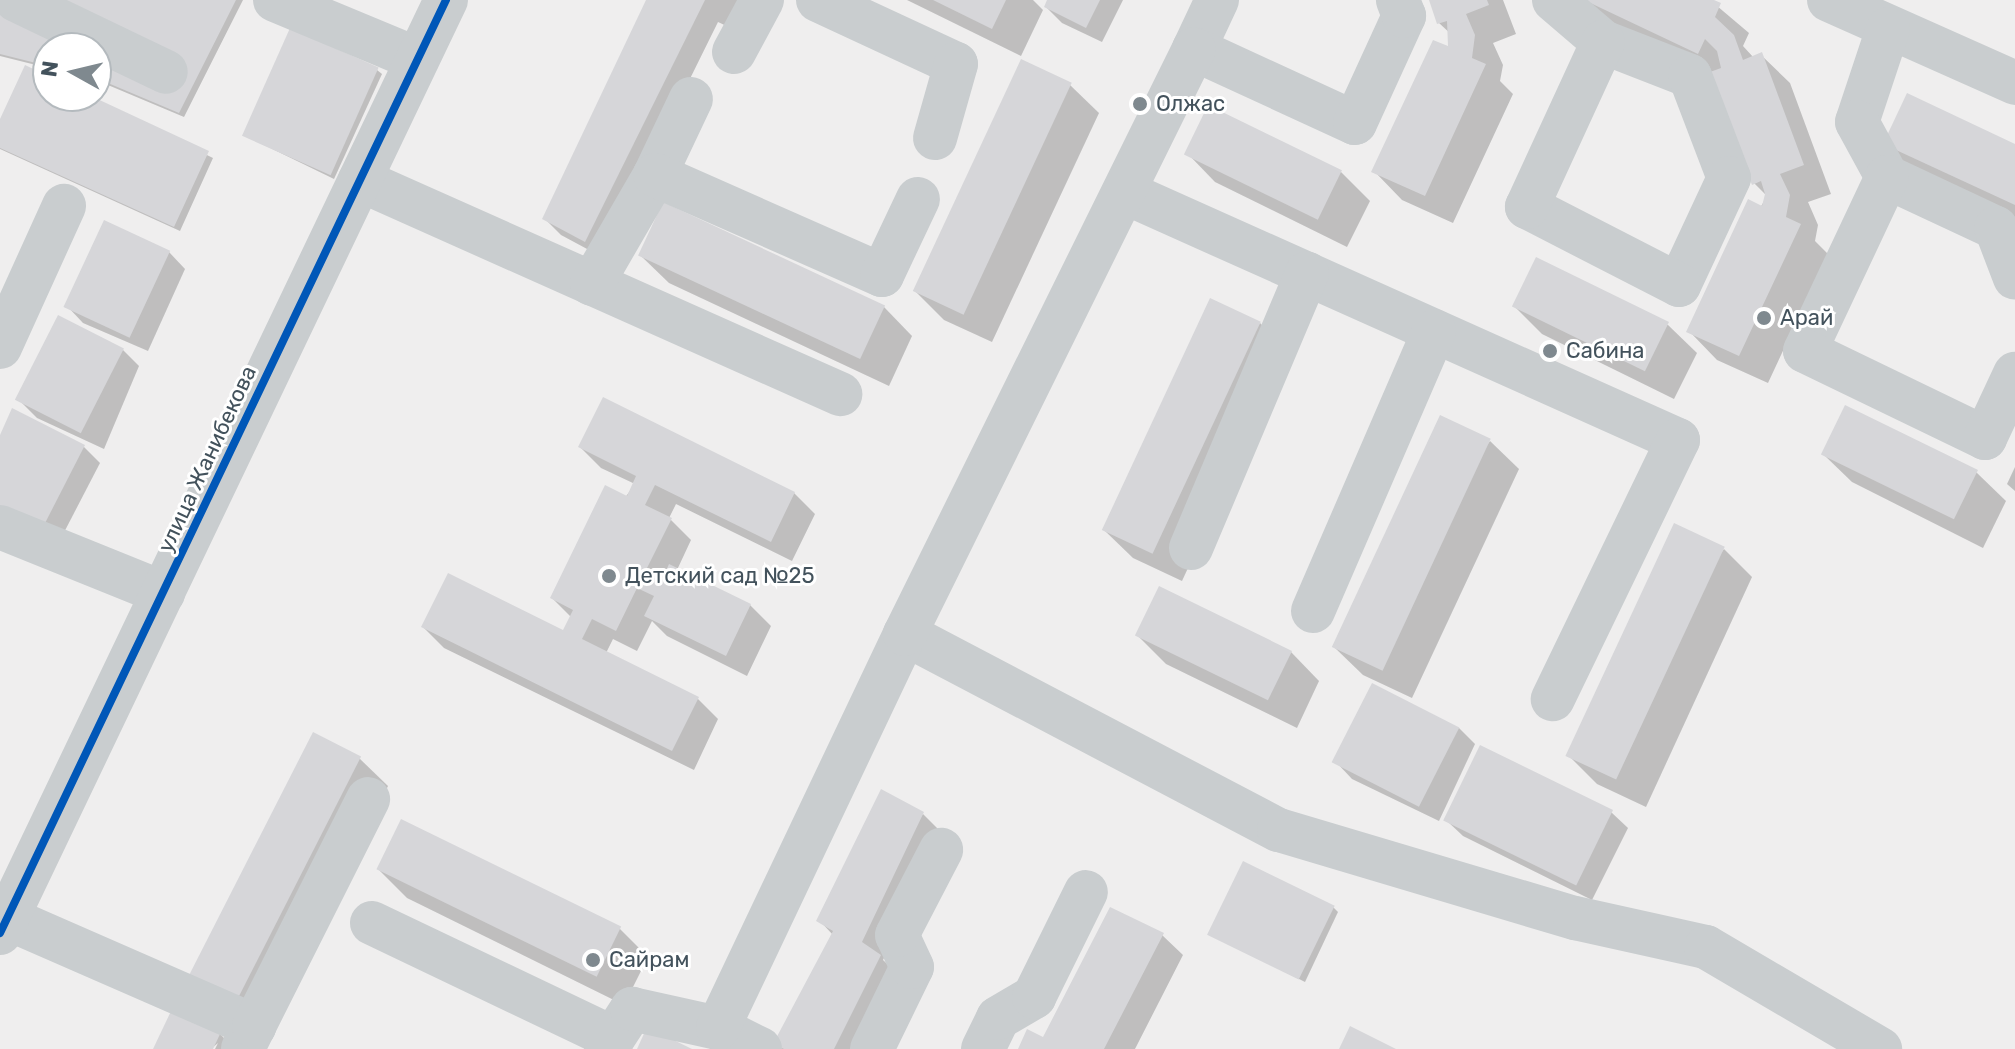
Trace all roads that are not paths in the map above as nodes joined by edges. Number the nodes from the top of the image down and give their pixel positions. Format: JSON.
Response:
{"nodes":[{"id":1,"x":16,"y":0,"type":"edge"},
{"id":2,"x":275,"y":0,"type":"edge"},
{"id":3,"x":446,"y":0,"type":"edge"},
{"id":4,"x":762,"y":0,"type":"edge"},
{"id":5,"x":818,"y":0,"type":"edge"},
{"id":6,"x":1217,"y":0,"type":"edge"},
{"id":7,"x":1398,"y":0,"type":"edge"},
{"id":8,"x":1554,"y":0,"type":"edge"},
{"id":9,"x":1829,"y":0,"type":"edge"},
{"id":10,"x":1888,"y":29,"type":"junction"},
{"id":11,"x":1603,"y":42,"type":"junction"},
{"id":12,"x":1194,"y":49,"type":"junction"},
{"id":13,"x":734,"y":52,"type":"dead end"},
{"id":14,"x":417,"y":59,"type":"junction"},
{"id":15,"x":166,"y":72,"type":"dead end"},
{"id":16,"x":2015,"y":83,"type":"edge"},
{"id":17,"x":691,"y":99,"type":"dead end"},
{"id":18,"x":935,"y":138,"type":"dead end"},
{"id":19,"x":655,"y":175,"type":"junction"},
{"id":20,"x":1887,"y":177,"type":"junction"},
{"id":21,"x":360,"y":180,"type":"junction"},
{"id":22,"x":1124,"y":192,"type":"junction"},
{"id":23,"x":918,"y":199,"type":"dead end"},
{"id":24,"x":64,"y":206,"type":"dead end"},
{"id":25,"x":1307,"y":274,"type":"junction"},
{"id":26,"x":2015,"y":278,"type":"edge"},
{"id":27,"x":592,"y":284,"type":"junction"},
{"id":28,"x":1434,"y":331,"type":"junction"},
{"id":29,"x":0,"y":347,"type":"edge"},
{"id":30,"x":2015,"y":374,"type":"edge"},
{"id":31,"x":840,"y":394,"type":"dead end"},
{"id":32,"x":0,"y":527,"type":"edge"},
{"id":33,"x":1191,"y":548,"type":"dead end"},
{"id":34,"x":163,"y":593,"type":"junction"},
{"id":35,"x":1313,"y":611,"type":"dead end"},
{"id":36,"x":905,"y":634,"type":"junction"},
{"id":37,"x":1553,"y":699,"type":"dead end"},
{"id":38,"x":368,"y":799,"type":"dead end"},
{"id":39,"x":941,"y":850,"type":"dead end"},
{"id":40,"x":1086,"y":892,"type":"dead end"},
{"id":41,"x":372,"y":923,"type":"dead end"},
{"id":42,"x":4,"y":925,"type":"edge"},
{"id":43,"x":718,"y":1028,"type":"junction"},
{"id":44,"x":248,"y":1037,"type":"edge"},
{"id":45,"x":609,"y":1044,"type":"edge"},
{"id":46,"x":760,"y":1049,"type":"edge"},
{"id":47,"x":872,"y":1049,"type":"edge"},
{"id":48,"x":983,"y":1049,"type":"edge"},
{"id":49,"x":1880,"y":1049,"type":"edge"}],
"edges":[{"from":1,"to":15,"type":"street"},
{"from":2,"to":14,"type":"street"},
{"from":3,"to":14,"type":"street","name":"улица Жанибекова"},
{"from":4,"to":13,"type":"street"},
{"from":5,"to":18,"type":"street"},
{"from":6,"to":12,"type":"street"},
{"from":7,"to":12,"type":"street"},
{"from":8,"to":11,"type":"street"},
{"from":9,"to":10,"type":"street"},
{"from":10,"to":16,"type":"street"},
{"from":10,"to":20,"type":"street"},
{"from":11,"to":11,"type":"street"},
{"from":12,"to":22,"type":"street"},
{"from":14,"to":21,"type":"street","name":"улица Жанибекова"},
{"from":17,"to":19,"type":"street"},
{"from":19,"to":23,"type":"street"},
{"from":19,"to":27,"type":"street"},
{"from":20,"to":26,"type":"street"},
{"from":20,"to":30,"type":"street"},
{"from":21,"to":27,"type":"street"},
{"from":21,"to":34,"type":"street","name":"улица Жанибекова"},
{"from":22,"to":25,"type":"street"},
{"from":22,"to":36,"type":"street"},
{"from":24,"to":29,"type":"street"},
{"from":25,"to":28,"type":"street"},
{"from":25,"to":33,"type":"street"},
{"from":27,"to":31,"type":"street"},
{"from":28,"to":35,"type":"street"},
{"from":28,"to":37,"type":"street"},
{"from":32,"to":34,"type":"street"},
{"from":34,"to":42,"type":"street","name":"улица Жанибекова"},
{"from":36,"to":43,"type":"street"},
{"from":36,"to":49,"type":"street"},
{"from":38,"to":44,"type":"street"},
{"from":39,"to":47,"type":"street"},
{"from":40,"to":48,"type":"street"},
{"from":41,"to":45,"type":"street"},
{"from":42,"to":44,"type":"street"},
{"from":43,"to":45,"type":"street"},
{"from":43,"to":46,"type":"street"}]}
